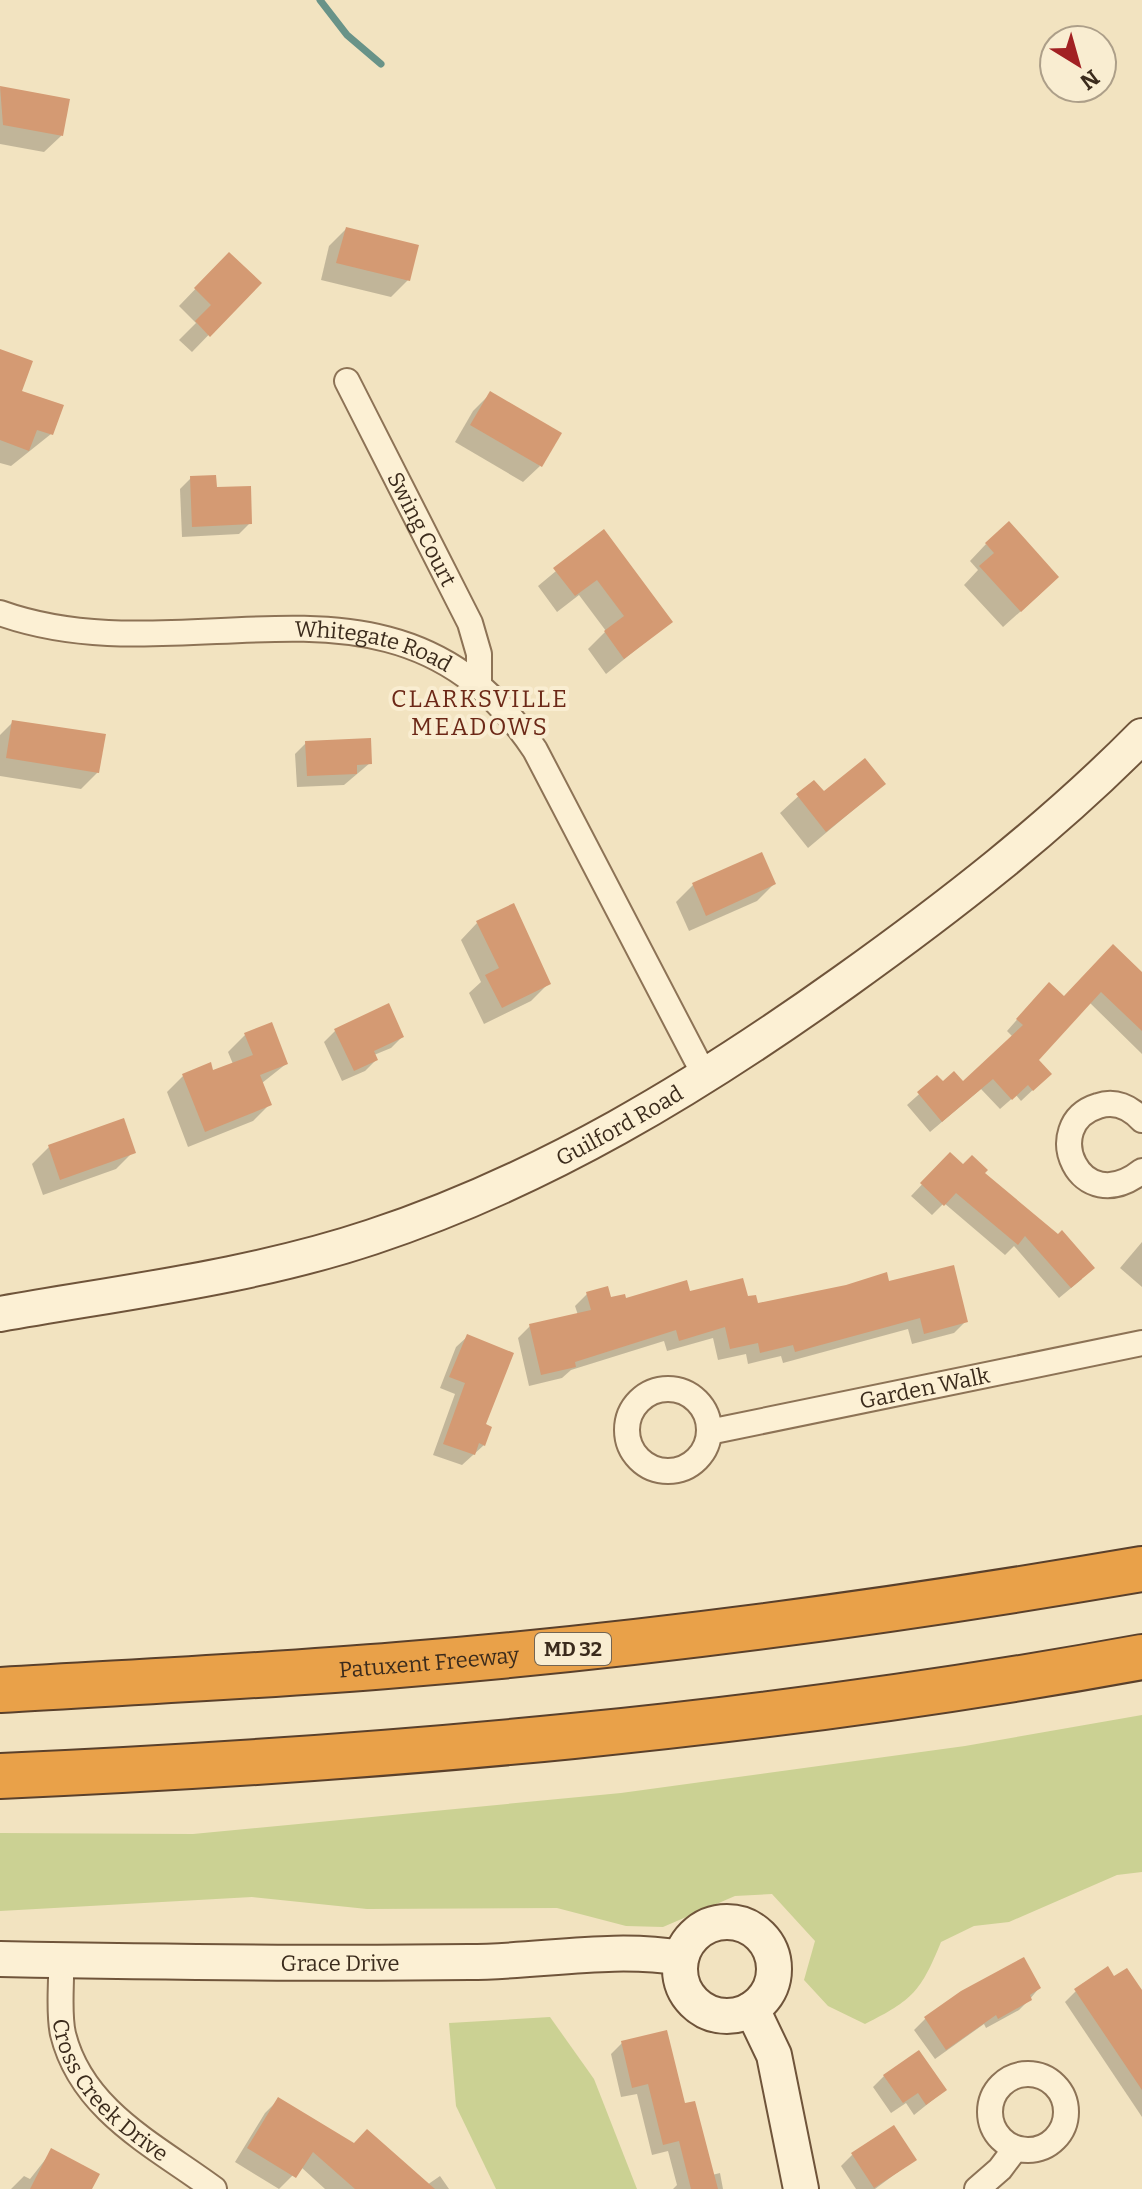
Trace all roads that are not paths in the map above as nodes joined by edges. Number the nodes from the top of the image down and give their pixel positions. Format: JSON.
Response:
{"nodes":[{"id":1,"x":347,"y":381,"type":"dead end"},
{"id":2,"x":0,"y":613,"type":"edge"},
{"id":3,"x":479,"y":684,"type":"junction"},
{"id":4,"x":1142,"y":736,"type":"edge"},
{"id":5,"x":705,"y":1076,"type":"junction"},
{"id":6,"x":1142,"y":1120,"type":"edge"},
{"id":7,"x":1142,"y":1171,"type":"edge"},
{"id":8,"x":0,"y":1314,"type":"edge"},
{"id":9,"x":1142,"y":1343,"type":"edge"},
{"id":10,"x":709,"y":1432,"type":"dead end"},
{"id":11,"x":1142,"y":1569,"type":"edge"},
{"id":12,"x":1142,"y":1657,"type":"edge"},
{"id":13,"x":0,"y":1690,"type":"edge"},
{"id":14,"x":0,"y":1776,"type":"edge"},
{"id":15,"x":681,"y":1958,"type":"junction"},
{"id":16,"x":0,"y":1959,"type":"edge"},
{"id":17,"x":61,"y":1960,"type":"junction"},
{"id":18,"x":752,"y":2009,"type":"junction"},
{"id":19,"x":1015,"y":2149,"type":"dead end"},
{"id":20,"x":198,"y":2184,"type":"edge"},
{"id":21,"x":801,"y":2189,"type":"edge"},
{"id":22,"x":977,"y":2189,"type":"edge"}],
"edges":[{"from":1,"to":3,"type":"street","name":"Swing Court"},
{"from":2,"to":3,"type":"street","name":"Whitegate Road"},
{"from":3,"to":5,"type":"street","name":"Whitegate Road"},
{"from":4,"to":5,"type":"main road","name":"Guilford Road"},
{"from":5,"to":8,"type":"main road","name":"Guilford Road"},
{"from":6,"to":7,"type":"street"},
{"from":9,"to":10,"type":"street","name":"Garden Walk"},
{"from":11,"to":13,"type":"highway","name":"Patuxent Freeway","number":"MD 32"},
{"from":12,"to":14,"type":"highway"},
{"from":15,"to":17,"type":"main road","name":"Grace Drive"},
{"from":15,"to":18,"type":"main road"},
{"from":15,"to":18,"type":"main road"},
{"from":16,"to":17,"type":"main road","name":"Grace Drive"},
{"from":17,"to":20,"type":"street","name":"Cross Creek Drive"},
{"from":18,"to":21,"type":"main road"},
{"from":19,"to":22,"type":"street"}]}
